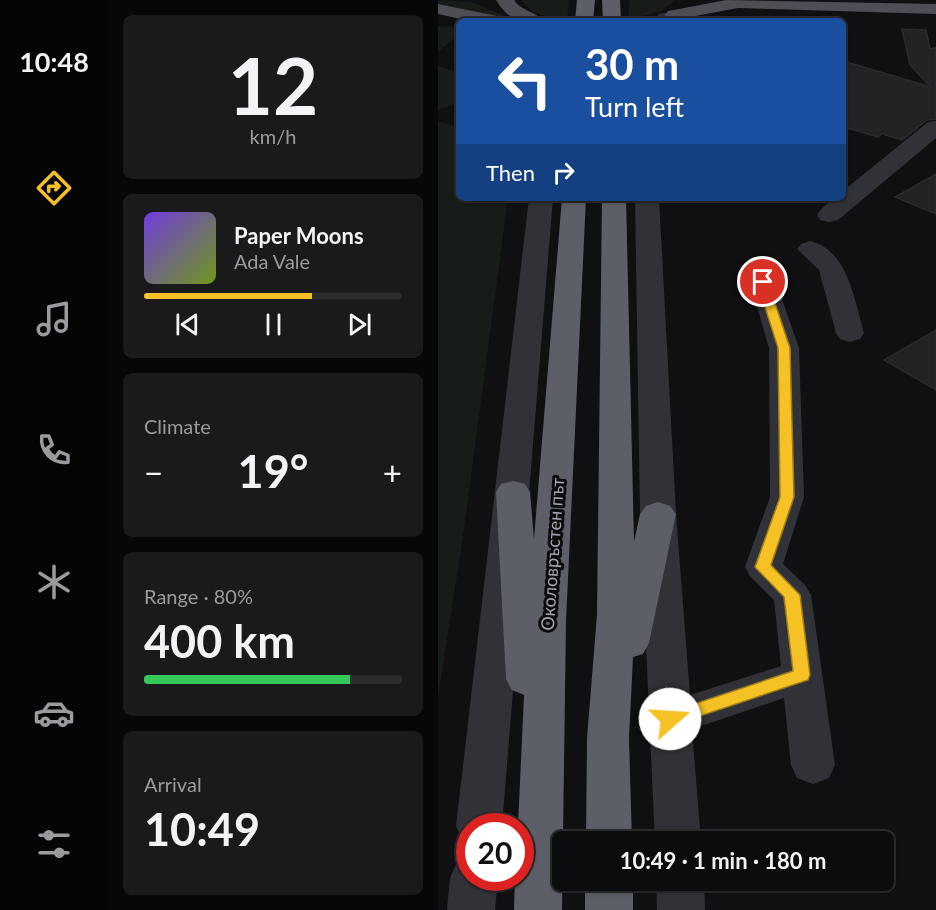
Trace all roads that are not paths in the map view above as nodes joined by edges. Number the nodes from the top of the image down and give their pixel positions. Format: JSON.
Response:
{"nodes":[{"id":1,"x":474,"y":0,"type":"edge"},
{"id":2,"x":586,"y":0,"type":"edge"},
{"id":3,"x":611,"y":0,"type":"edge"},
{"id":4,"x":694,"y":0,"type":"edge"},
{"id":5,"x":772,"y":0,"type":"edge"},
{"id":6,"x":936,"y":3,"type":"edge"},
{"id":7,"x":508,"y":5,"type":"edge"},
{"id":8,"x":438,"y":9,"type":"edge"},
{"id":9,"x":936,"y":9,"type":"edge"},
{"id":10,"x":482,"y":18,"type":"edge"},
{"id":11,"x":529,"y":18,"type":"edge"},
{"id":12,"x":584,"y":18,"type":"edge"},
{"id":13,"x":612,"y":18,"type":"edge"},
{"id":14,"x":671,"y":18,"type":"edge"},
{"id":15,"x":678,"y":18,"type":"edge"},
{"id":16,"x":936,"y":127,"type":"edge"},
{"id":17,"x":541,"y":201,"type":"edge"},
{"id":18,"x":574,"y":201,"type":"edge"},
{"id":19,"x":614,"y":201,"type":"edge"},
{"id":20,"x":647,"y":201,"type":"edge"},
{"id":21,"x":829,"y":215,"type":"dead end"},
{"id":22,"x":810,"y":249,"type":"dead end"},
{"id":23,"x":763,"y":282,"type":"dead end"},
{"id":24,"x":850,"y":333,"type":"dead end"},
{"id":25,"x":513,"y":492,"type":"junction"},
{"id":26,"x":658,"y":514,"type":"junction"},
{"id":27,"x":802,"y":675,"type":"junction"},
{"id":28,"x":670,"y":719,"type":"junction"},
{"id":29,"x":608,"y":738,"type":"junction"},
{"id":30,"x":813,"y":765,"type":"dead end"},
{"id":31,"x":480,"y":813,"type":"edge"},
{"id":32,"x":609,"y":831,"type":"edge"},
{"id":33,"x":677,"y":831,"type":"edge"},
{"id":34,"x":473,"y":891,"type":"edge"},
{"id":35,"x":540,"y":891,"type":"edge"},
{"id":36,"x":609,"y":891,"type":"edge"},
{"id":37,"x":680,"y":891,"type":"edge"},
{"id":38,"x":471,"y":910,"type":"edge"},
{"id":39,"x":609,"y":910,"type":"edge"},
{"id":40,"x":681,"y":910,"type":"edge"}],
"edges":[{"from":1,"to":7,"type":"main road"},
{"from":2,"to":12,"type":"highway"},
{"from":3,"to":13,"type":"highway"},
{"from":4,"to":14,"type":"main road"},
{"from":5,"to":6,"type":"main road"},
{"from":7,"to":11,"type":"main road"},
{"from":8,"to":10,"type":"main road"},
{"from":9,"to":15,"type":"main road"},
{"from":16,"to":21,"type":"street"},
{"from":17,"to":25,"type":"street"},
{"from":18,"to":35,"type":"highway","name":"Околовръстен път"},
{"from":19,"to":29,"type":"highway"},
{"from":20,"to":26,"type":"street"},
{"from":22,"to":24,"type":"street"},
{"from":23,"to":27,"type":"street"},
{"from":25,"to":31,"type":"street"},
{"from":25,"to":35,"type":"highway"},
{"from":26,"to":28,"type":"street"},
{"from":26,"to":29,"type":"highway"},
{"from":27,"to":28,"type":"street"},
{"from":27,"to":30,"type":"street"},
{"from":28,"to":33,"type":"street"},
{"from":29,"to":32,"type":"highway"},
{"from":34,"to":38,"type":"street"},
{"from":36,"to":39,"type":"highway"},
{"from":37,"to":40,"type":"street"}]}
